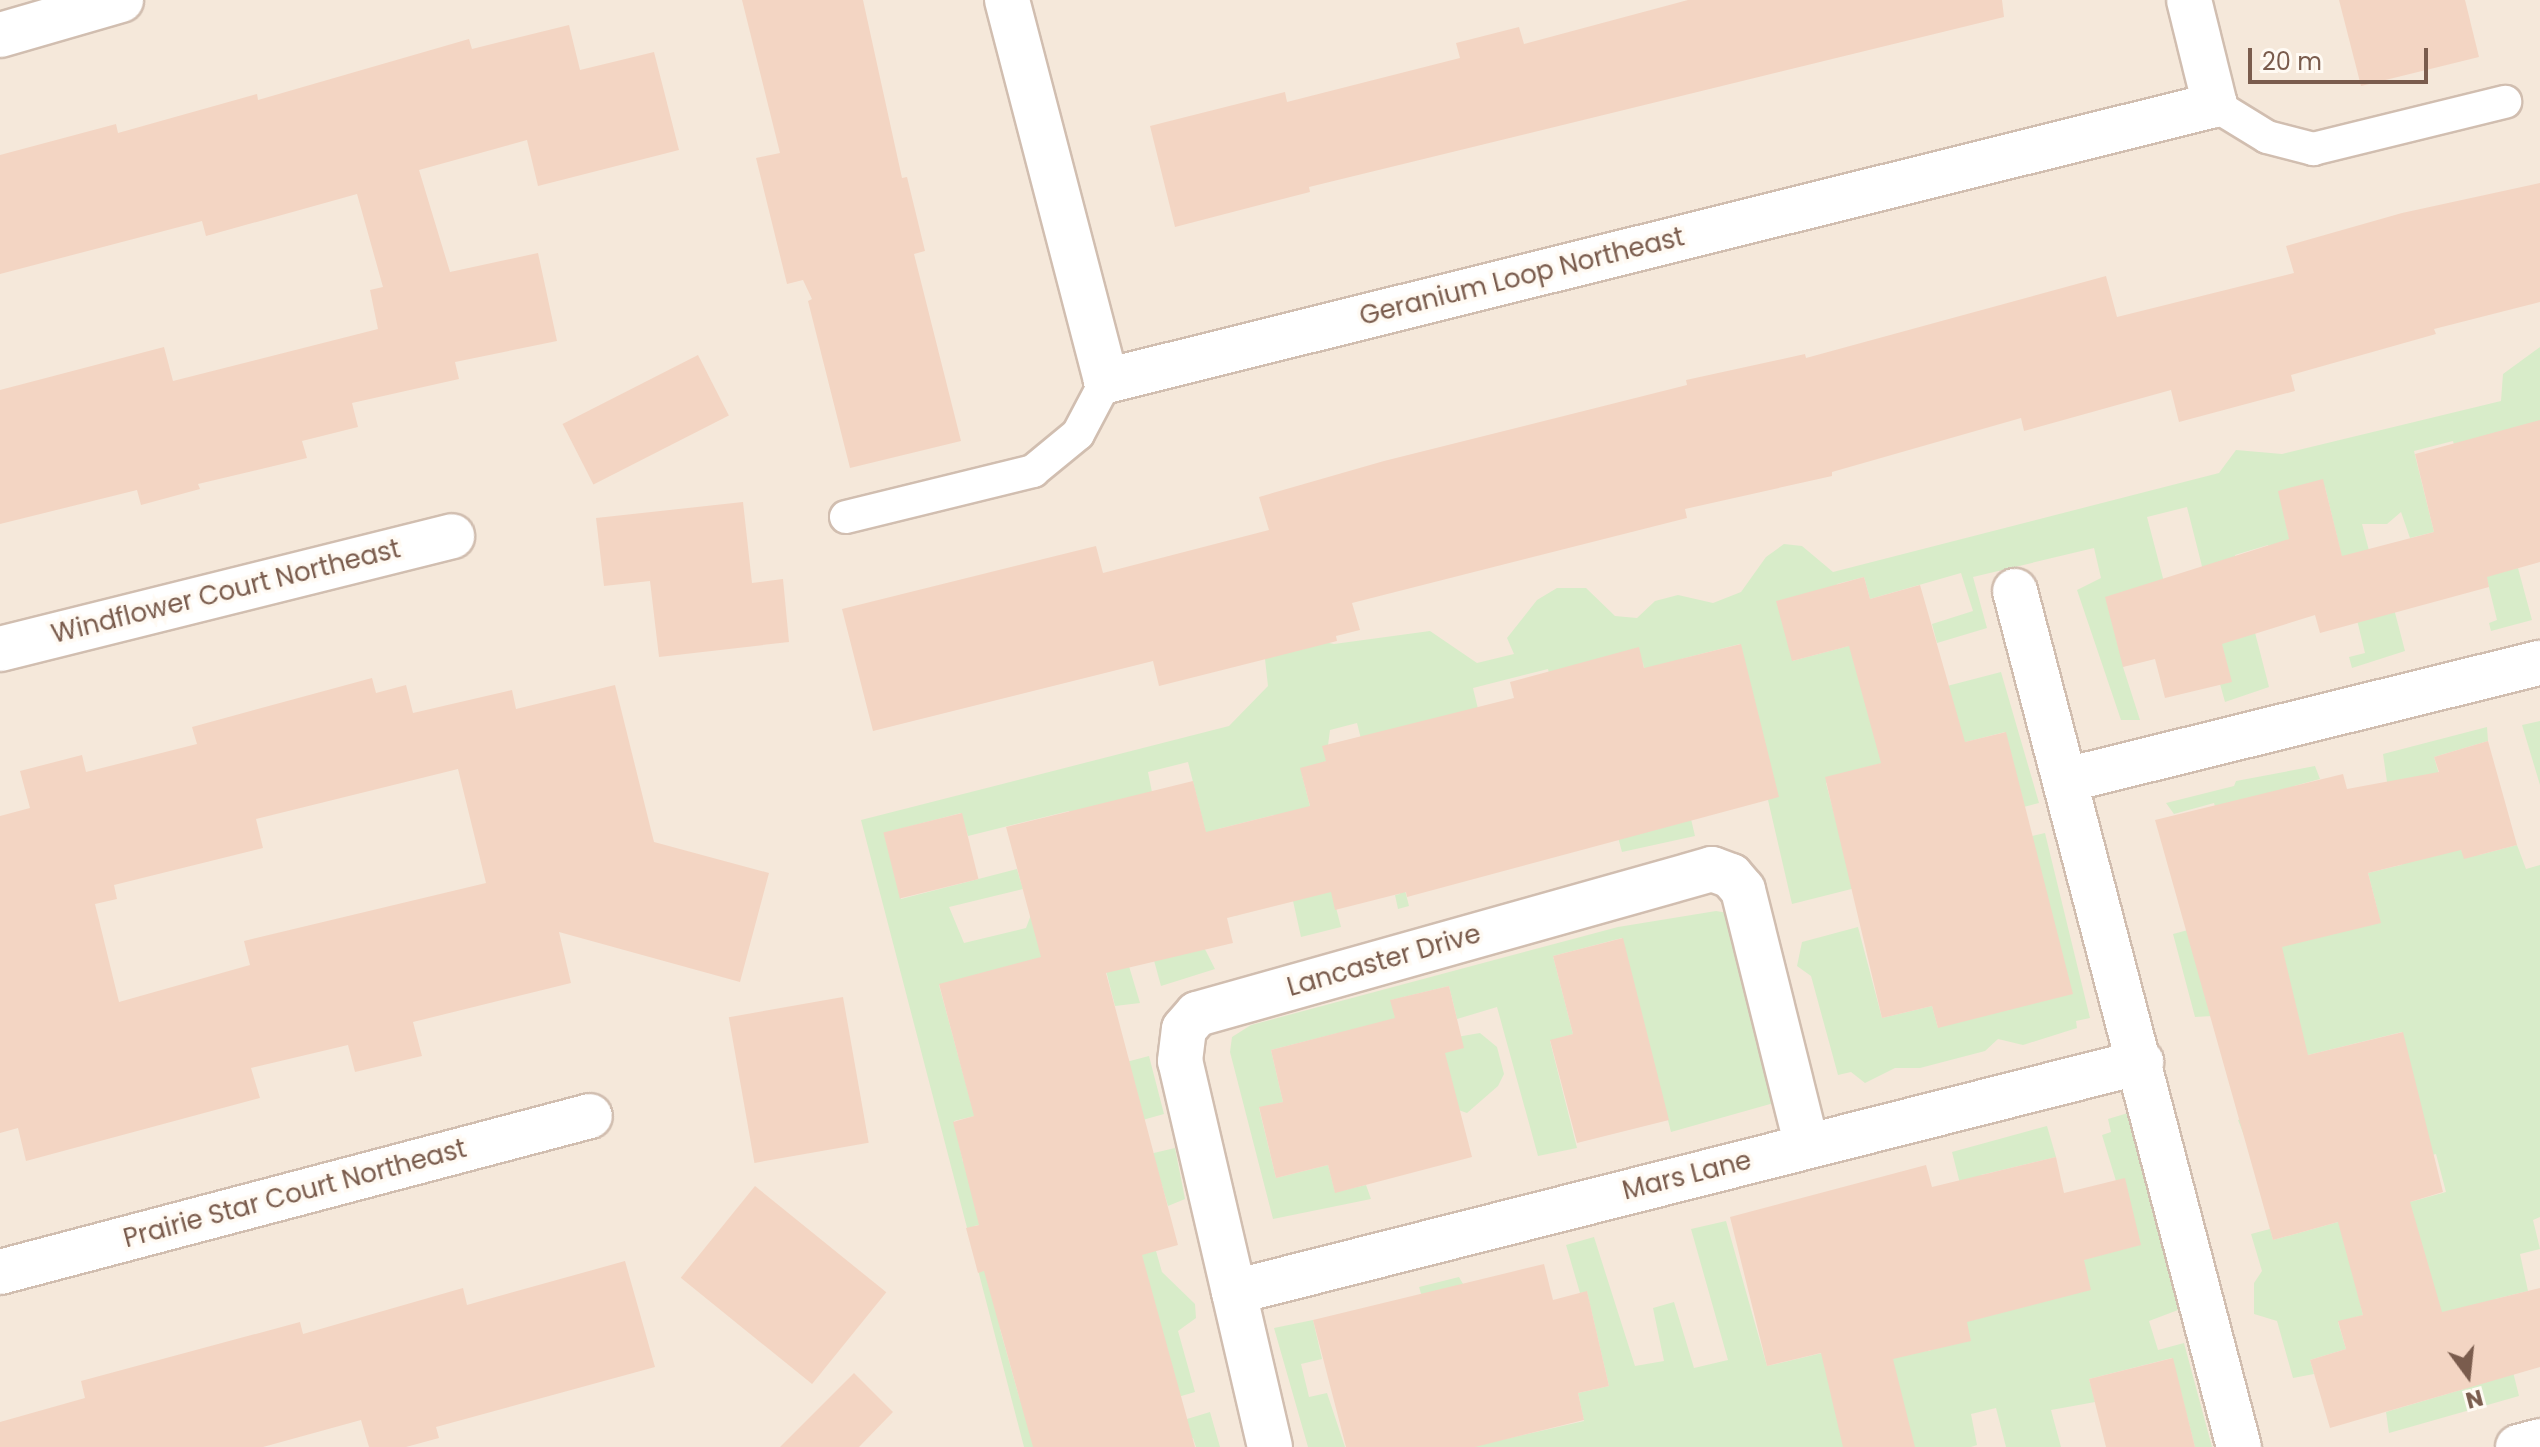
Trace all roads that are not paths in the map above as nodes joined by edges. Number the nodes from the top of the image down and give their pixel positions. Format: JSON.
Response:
{"nodes":[{"id":1,"x":121,"y":0,"type":"edge"},
{"id":2,"x":1007,"y":0,"type":"edge"},
{"id":3,"x":2189,"y":0,"type":"edge"},
{"id":4,"x":0,"y":35,"type":"edge"},
{"id":5,"x":2505,"y":102,"type":"dead end"},
{"id":6,"x":2215,"y":105,"type":"junction"},
{"id":7,"x":1106,"y":381,"type":"junction"},
{"id":8,"x":846,"y":517,"type":"dead end"},
{"id":9,"x":452,"y":536,"type":"dead end"},
{"id":10,"x":2015,"y":591,"type":"dead end"},
{"id":11,"x":0,"y":649,"type":"edge"},
{"id":12,"x":2540,"y":663,"type":"edge"},
{"id":13,"x":2066,"y":780,"type":"junction"},
{"id":14,"x":2141,"y":1062,"type":"junction"},
{"id":15,"x":590,"y":1116,"type":"dead end"},
{"id":16,"x":1807,"y":1146,"type":"junction"},
{"id":17,"x":0,"y":1272,"type":"edge"},
{"id":18,"x":1234,"y":1292,"type":"junction"},
{"id":19,"x":2540,"y":1441,"type":"edge"},
{"id":20,"x":1270,"y":1447,"type":"edge"},
{"id":21,"x":2239,"y":1447,"type":"edge"},
{"id":22,"x":2518,"y":1447,"type":"edge"}],
"edges":[{"from":1,"to":4,"type":"street"},
{"from":2,"to":7,"type":"street"},
{"from":3,"to":6,"type":"street"},
{"from":5,"to":6,"type":"lane"},
{"from":6,"to":7,"type":"street","name":"Geranium Loop Northeast"},
{"from":7,"to":8,"type":"lane"},
{"from":9,"to":11,"type":"street","name":"Windflower Court Northeast"},
{"from":10,"to":13,"type":"street"},
{"from":12,"to":13,"type":"street"},
{"from":13,"to":14,"type":"street"},
{"from":14,"to":16,"type":"street","name":"Mars Lane"},
{"from":14,"to":21,"type":"street"},
{"from":15,"to":17,"type":"street","name":"Prairie Star Court Northeast"},
{"from":16,"to":18,"type":"street","name":"Mars Lane"},
{"from":16,"to":18,"type":"street","name":"Lancaster Drive"},
{"from":18,"to":20,"type":"street","name":"Lancaster Drive"},
{"from":19,"to":22,"type":"street"}]}
